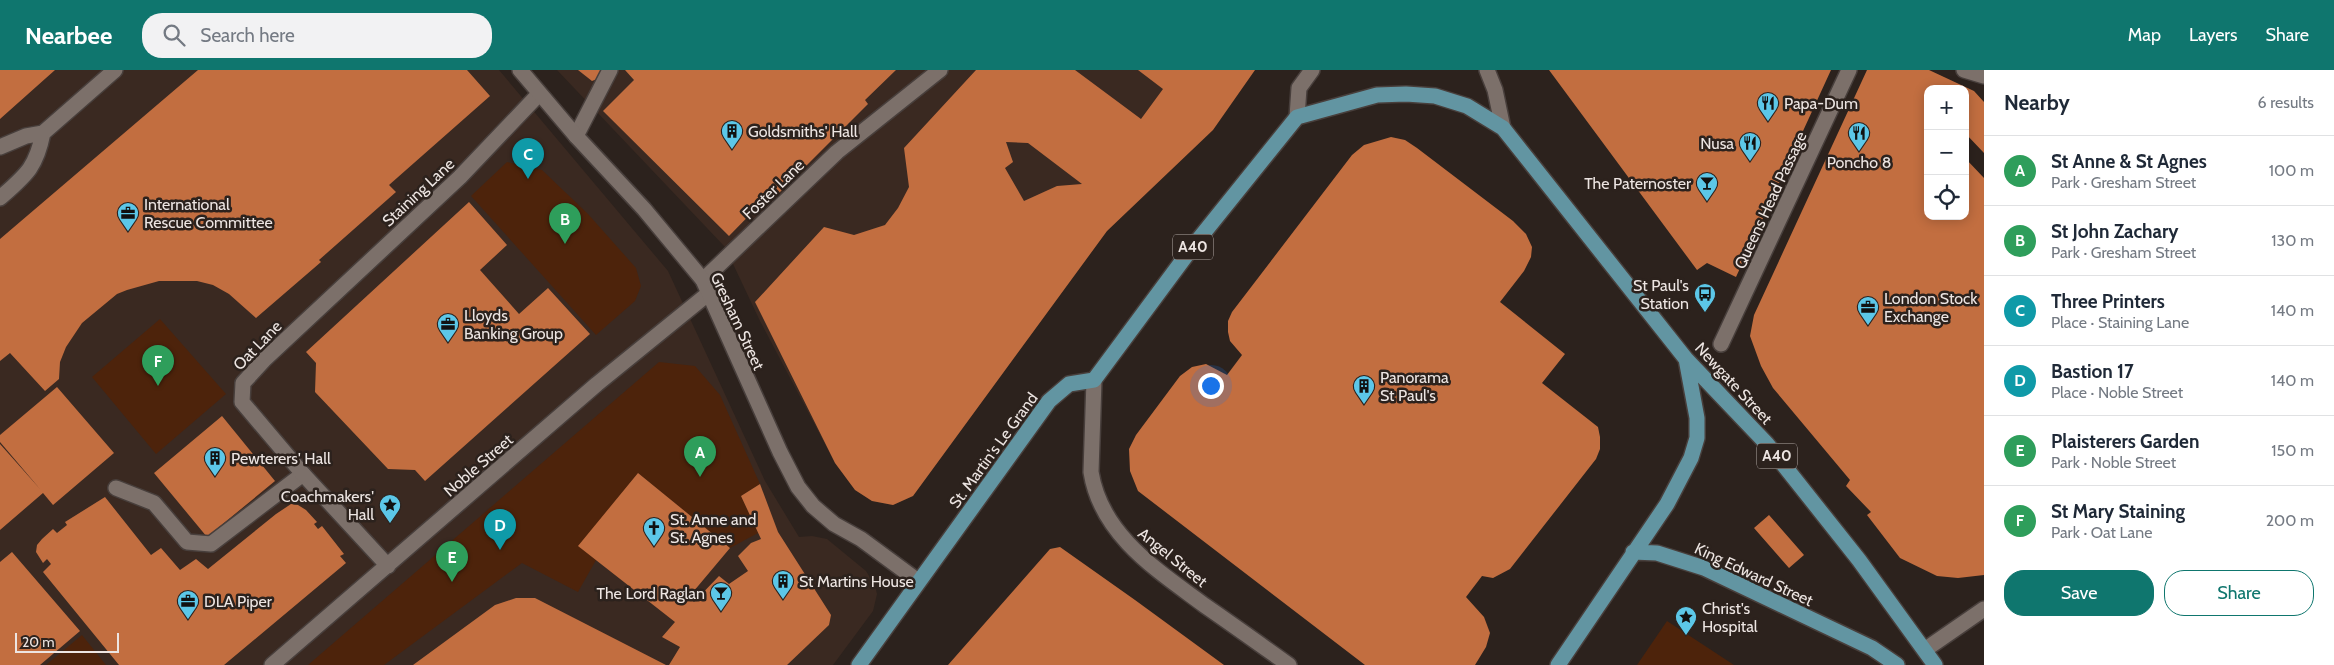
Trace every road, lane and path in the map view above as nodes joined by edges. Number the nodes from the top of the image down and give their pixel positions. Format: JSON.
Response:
{"nodes":[{"id":1,"x":115,"y":70,"type":"edge"},
{"id":2,"x":520,"y":70,"type":"edge"},
{"id":3,"x":610,"y":70,"type":"edge"},
{"id":4,"x":940,"y":70,"type":"edge"},
{"id":5,"x":1312,"y":70,"type":"edge"},
{"id":6,"x":1487,"y":70,"type":"edge"},
{"id":7,"x":1849,"y":70,"type":"edge"},
{"id":8,"x":539,"y":94,"type":"junction"},
{"id":9,"x":1297,"y":117,"type":"junction"},
{"id":10,"x":1503,"y":128,"type":"junction"},
{"id":11,"x":43,"y":133,"type":"junction"},
{"id":12,"x":576,"y":136,"type":"junction"},
{"id":13,"x":0,"y":147,"type":"edge"},
{"id":14,"x":0,"y":198,"type":"edge"},
{"id":15,"x":706,"y":287,"type":"junction"},
{"id":16,"x":316,"y":311,"type":"joint"},
{"id":17,"x":1721,"y":344,"type":"dead end"},
{"id":18,"x":1686,"y":359,"type":"junction"},
{"id":19,"x":1094,"y":380,"type":"junction"},
{"id":20,"x":303,"y":474,"type":"junction"},
{"id":21,"x":116,"y":488,"type":"dead end"},
{"id":22,"x":1633,"y":552,"type":"junction"},
{"id":23,"x":388,"y":566,"type":"junction"},
{"id":24,"x":918,"y":582,"type":"junction"},
{"id":25,"x":1984,"y":609,"type":"edge"},
{"id":26,"x":1926,"y":649,"type":"junction"},
{"id":27,"x":272,"y":665,"type":"edge"},
{"id":28,"x":858,"y":665,"type":"edge"},
{"id":29,"x":1288,"y":665,"type":"edge"},
{"id":30,"x":1558,"y":665,"type":"edge"},
{"id":31,"x":1896,"y":665,"type":"edge"},
{"id":32,"x":1935,"y":665,"type":"edge"}],
"edges":[{"from":1,"to":11,"type":"street"},
{"from":2,"to":8,"type":"street","name":"Gresham Street"},
{"from":3,"to":12,"type":"street"},
{"from":4,"to":15,"type":"street","name":"Foster Lane"},
{"from":5,"to":9,"type":"street"},
{"from":6,"to":10,"type":"street"},
{"from":7,"to":17,"type":"street","name":"Queens Head Passage"},
{"from":8,"to":12,"type":"street","name":"Gresham Street"},
{"from":8,"to":16,"type":"street","name":"Staining Lane"},
{"from":9,"to":10,"type":"main road","number":"A40"},
{"from":9,"to":19,"type":"main road","number":"A40"},
{"from":10,"to":18,"type":"main road","name":"Newgate Street","number":"A40"},
{"from":11,"to":13,"type":"street"},
{"from":11,"to":14,"type":"street"},
{"from":12,"to":15,"type":"street","name":"Gresham Street"},
{"from":15,"to":23,"type":"street","name":"Noble Street"},
{"from":15,"to":24,"type":"street","name":"Gresham Street"},
{"from":16,"to":20,"type":"street","name":"Oat Lane"},
{"from":18,"to":22,"type":"main road","number":"A40"},
{"from":18,"to":26,"type":"main road","name":"Newgate Street","number":"A40"},
{"from":19,"to":24,"type":"main road","name":"St. Martin's Le Grand"},
{"from":19,"to":29,"type":"street","name":"Angel Street"},
{"from":20,"to":21,"type":"street"},
{"from":20,"to":23,"type":"street","name":"Oat Lane"},
{"from":22,"to":30,"type":"main road","number":"A40"},
{"from":22,"to":31,"type":"main road","name":"King Edward Street"},
{"from":23,"to":27,"type":"street","name":"Noble Street"},
{"from":24,"to":28,"type":"main road","name":"St. Martin's Le Grand"},
{"from":25,"to":26,"type":"street"},
{"from":26,"to":32,"type":"main road","name":"Newgate Street","number":"A40"}]}
